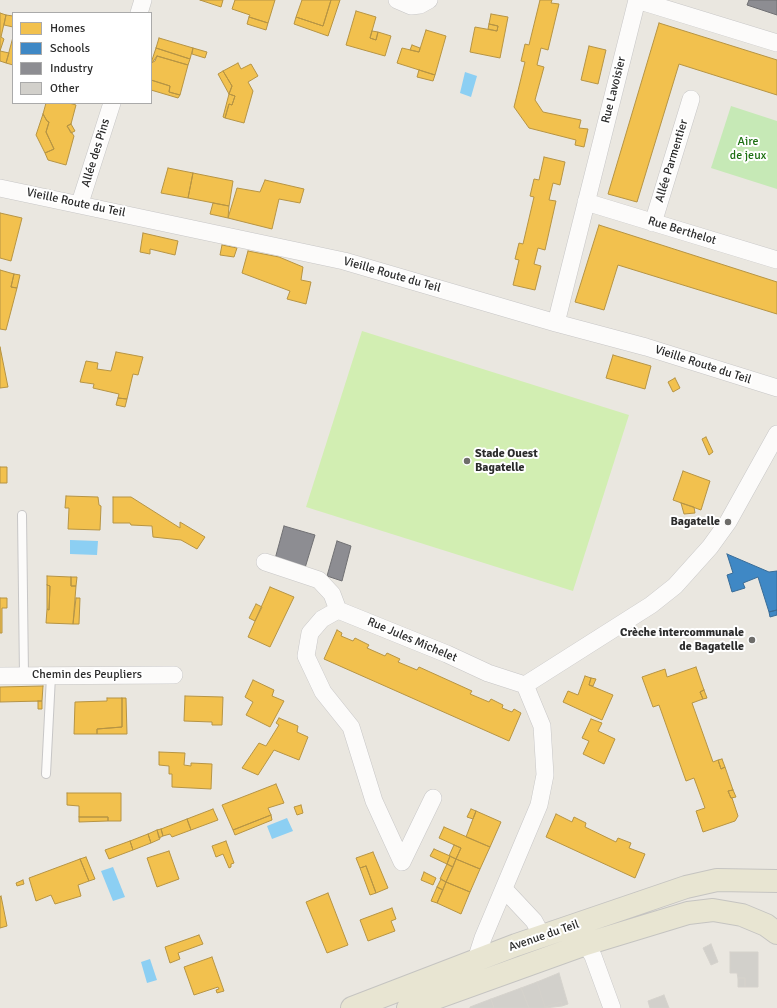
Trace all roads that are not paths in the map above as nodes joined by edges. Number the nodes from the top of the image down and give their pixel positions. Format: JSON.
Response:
{"nodes":[{"id":1,"x":143,"y":0,"type":"edge"},
{"id":2,"x":397,"y":0,"type":"edge"},
{"id":3,"x":429,"y":0,"type":"edge"},
{"id":4,"x":636,"y":0,"type":"edge"},
{"id":5,"x":139,"y":12,"type":"edge"},
{"id":6,"x":777,"y":43,"type":"edge"},
{"id":7,"x":691,"y":99,"type":"dead end"},
{"id":8,"x":112,"y":104,"type":"edge"},
{"id":9,"x":0,"y":188,"type":"edge"},
{"id":10,"x":586,"y":202,"type":"junction"},
{"id":11,"x":80,"y":203,"type":"junction"},
{"id":12,"x":653,"y":223,"type":"junction"},
{"id":13,"x":777,"y":260,"type":"edge"},
{"id":14,"x":556,"y":323,"type":"junction"},
{"id":15,"x":777,"y":388,"type":"edge"},
{"id":16,"x":777,"y":434,"type":"edge"},
{"id":17,"x":22,"y":515,"type":"dead end"},
{"id":18,"x":265,"y":562,"type":"dead end"},
{"id":19,"x":338,"y":610,"type":"junction"},
{"id":20,"x":174,"y":675,"type":"dead end"},
{"id":21,"x":0,"y":676,"type":"edge"},
{"id":22,"x":24,"y":676,"type":"junction"},
{"id":23,"x":51,"y":676,"type":"junction"},
{"id":24,"x":525,"y":684,"type":"junction"},
{"id":25,"x":46,"y":774,"type":"dead end"},
{"id":26,"x":433,"y":798,"type":"dead end"},
{"id":27,"x":740,"y":881,"type":"junction"},
{"id":28,"x":777,"y":881,"type":"edge"},
{"id":29,"x":504,"y":889,"type":"junction"},
{"id":30,"x":777,"y":895,"type":"edge"},
{"id":31,"x":777,"y":933,"type":"edge"},
{"id":32,"x":542,"y":936,"type":"junction"},
{"id":33,"x":586,"y":944,"type":"junction"},
{"id":34,"x":476,"y":960,"type":"junction"},
{"id":35,"x":468,"y":986,"type":"junction"},
{"id":36,"x":352,"y":1008,"type":"edge"},
{"id":37,"x":408,"y":1008,"type":"edge"},
{"id":38,"x":612,"y":1008,"type":"edge"}],
"edges":[{"from":1,"to":5,"type":"street"},
{"from":2,"to":3,"type":"street"},
{"from":4,"to":6,"type":"street","name":"Rue Lavoisier"},
{"from":4,"to":10,"type":"street","name":"Rue Lavoisier"},
{"from":7,"to":12,"type":"street","name":"Allée Parmentier"},
{"from":8,"to":11,"type":"street","name":"Allée des Pins"},
{"from":9,"to":11,"type":"street","name":"Vieille Route du Teil"},
{"from":10,"to":12,"type":"street","name":"Rue Berthelot"},
{"from":10,"to":14,"type":"street","name":"Rue Lavoisier"},
{"from":11,"to":14,"type":"street","name":"Vieille Route du Teil"},
{"from":12,"to":13,"type":"street","name":"Rue Berthelot"},
{"from":14,"to":15,"type":"street","name":"Vieille Route du Teil"},
{"from":16,"to":24,"type":"street"},
{"from":17,"to":22,"type":"lane"},
{"from":18,"to":19,"type":"street"},
{"from":19,"to":24,"type":"street","name":"Rue Jules Michelet"},
{"from":19,"to":26,"type":"street"},
{"from":20,"to":23,"type":"street","name":"Chemin des Peupliers"},
{"from":21,"to":22,"type":"street","name":"Chemin des Peupliers"},
{"from":22,"to":23,"type":"street","name":"Chemin des Peupliers"},
{"from":23,"to":25,"type":"lane"},
{"from":24,"to":29,"type":"street"},
{"from":27,"to":28,"type":"main road"},
{"from":27,"to":30,"type":"main road"},
{"from":27,"to":32,"type":"main road","name":"Avenue du Teil"},
{"from":29,"to":32,"type":"street"},
{"from":29,"to":34,"type":"street"},
{"from":31,"to":33,"type":"main road","name":"Avenue du Teil"},
{"from":32,"to":34,"type":"main road","name":"Avenue du Teil"},
{"from":33,"to":35,"type":"main road","name":"Avenue du Teil"},
{"from":33,"to":38,"type":"street"},
{"from":34,"to":35,"type":"street"},
{"from":34,"to":36,"type":"main road","name":"Avenue du Teil"},
{"from":35,"to":37,"type":"main road","name":"Avenue du Teil"}]}
